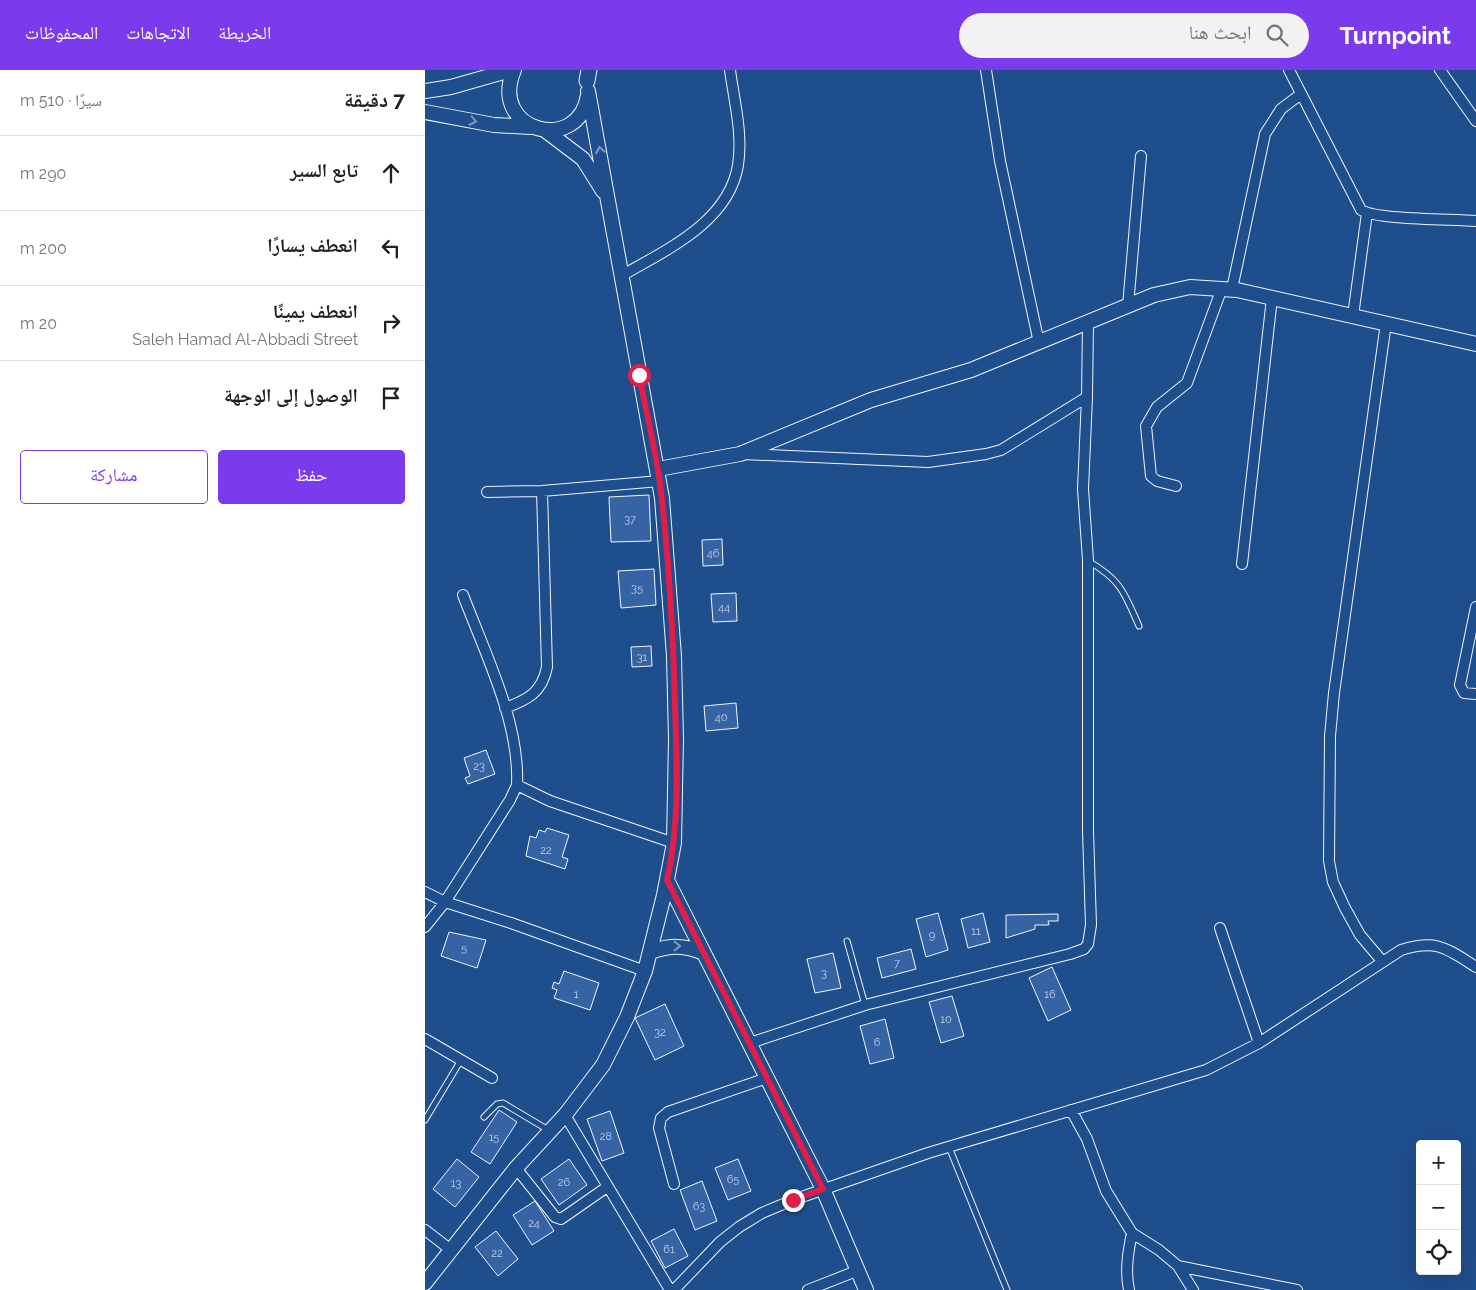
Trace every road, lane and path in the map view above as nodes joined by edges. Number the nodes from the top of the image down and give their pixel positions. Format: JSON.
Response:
{"nodes":[{"id":1,"x":512,"y":70,"type":"edge"},
{"id":2,"x":730,"y":70,"type":"edge"},
{"id":3,"x":986,"y":70,"type":"edge"},
{"id":4,"x":1289,"y":70,"type":"edge"},
{"id":5,"x":1441,"y":70,"type":"edge"},
{"id":6,"x":587,"y":78,"type":"edge"},
{"id":7,"x":425,"y":91,"type":"edge"},
{"id":8,"x":1301,"y":94,"type":"junction"},
{"id":9,"x":425,"y":112,"type":"edge"},
{"id":10,"x":1476,"y":121,"type":"edge"},
{"id":11,"x":531,"y":127,"type":"junction"},
{"id":12,"x":546,"y":131,"type":"junction"},
{"id":13,"x":1141,"y":156,"type":"dead end"},
{"id":14,"x":607,"y":198,"type":"junction"},
{"id":15,"x":1367,"y":214,"type":"junction"},
{"id":16,"x":1476,"y":221,"type":"edge"},
{"id":17,"x":621,"y":276,"type":"junction"},
{"id":18,"x":1227,"y":289,"type":"junction"},
{"id":19,"x":1272,"y":298,"type":"junction"},
{"id":20,"x":1128,"y":306,"type":"junction"},
{"id":21,"x":1353,"y":316,"type":"junction"},
{"id":22,"x":1088,"y":323,"type":"junction"},
{"id":23,"x":1386,"y":323,"type":"junction"},
{"id":24,"x":1039,"y":343,"type":"junction"},
{"id":25,"x":1476,"y":344,"type":"edge"},
{"id":26,"x":1087,"y":397,"type":"junction"},
{"id":27,"x":740,"y":454,"type":"junction"},
{"id":28,"x":659,"y":475,"type":"junction"},
{"id":29,"x":1176,"y":486,"type":"dead end"},
{"id":30,"x":542,"y":491,"type":"junction"},
{"id":31,"x":487,"y":492,"type":"dead end"},
{"id":32,"x":1088,"y":560,"type":"junction"},
{"id":33,"x":1242,"y":564,"type":"dead end"},
{"id":34,"x":463,"y":595,"type":"dead end"},
{"id":35,"x":1476,"y":607,"type":"edge"},
{"id":36,"x":1139,"y":626,"type":"dead end"},
{"id":37,"x":1476,"y":694,"type":"edge"},
{"id":38,"x":505,"y":708,"type":"junction"},
{"id":39,"x":517,"y":786,"type":"junction"},
{"id":40,"x":674,"y":843,"type":"junction"},
{"id":41,"x":667,"y":880,"type":"junction"},
{"id":42,"x":425,"y":892,"type":"edge"},
{"id":43,"x":445,"y":902,"type":"junction"},
{"id":44,"x":425,"y":927,"type":"edge"},
{"id":45,"x":1220,"y":928,"type":"dead end"},
{"id":46,"x":847,"y":941,"type":"dead end"},
{"id":47,"x":650,"y":952,"type":"junction"},
{"id":48,"x":704,"y":953,"type":"junction"},
{"id":49,"x":1382,"y":961,"type":"junction"},
{"id":50,"x":1476,"y":967,"type":"edge"},
{"id":51,"x":645,"y":972,"type":"junction"},
{"id":52,"x":865,"y":1005,"type":"junction"},
{"id":53,"x":425,"y":1039,"type":"edge"},
{"id":54,"x":750,"y":1043,"type":"junction"},
{"id":55,"x":1259,"y":1043,"type":"junction"},
{"id":56,"x":461,"y":1060,"type":"junction"},
{"id":57,"x":492,"y":1078,"type":"dead end"},
{"id":58,"x":767,"y":1078,"type":"junction"},
{"id":59,"x":1071,"y":1110,"type":"junction"},
{"id":60,"x":565,"y":1115,"type":"junction"},
{"id":61,"x":484,"y":1117,"type":"dead end"},
{"id":62,"x":425,"y":1120,"type":"edge"},
{"id":63,"x":550,"y":1132,"type":"junction"},
{"id":64,"x":949,"y":1147,"type":"junction"},
{"id":65,"x":516,"y":1168,"type":"junction"},
{"id":66,"x":674,"y":1184,"type":"dead end"},
{"id":67,"x":607,"y":1187,"type":"junction"},
{"id":68,"x":823,"y":1189,"type":"junction"},
{"id":69,"x":425,"y":1230,"type":"edge"},
{"id":70,"x":1132,"y":1233,"type":"junction"},
{"id":71,"x":451,"y":1250,"type":"junction"},
{"id":72,"x":1178,"y":1266,"type":"junction"},
{"id":73,"x":859,"y":1270,"type":"junction"},
{"id":74,"x":425,"y":1283,"type":"edge"},
{"id":75,"x":672,"y":1290,"type":"edge"},
{"id":76,"x":808,"y":1290,"type":"edge"},
{"id":77,"x":867,"y":1290,"type":"edge"},
{"id":78,"x":1007,"y":1290,"type":"edge"},
{"id":79,"x":1129,"y":1290,"type":"edge"},
{"id":80,"x":1193,"y":1290,"type":"edge"},
{"id":81,"x":1297,"y":1290,"type":"edge"}],
"edges":[{"from":1,"to":7,"type":"street"},
{"from":1,"to":11,"type":"street"},
{"from":2,"to":17,"type":"street"},
{"from":3,"to":24,"type":"street"},
{"from":4,"to":8,"type":"street"},
{"from":5,"to":10,"type":"street"},
{"from":6,"to":12,"type":"street"},
{"from":14,"to":6,"type":"street","one_way":true},
{"from":8,"to":15,"type":"street"},
{"from":8,"to":18,"type":"street"},
{"from":9,"to":11,"type":"street","one_way":true},
{"from":11,"to":12,"type":"street"},
{"from":12,"to":14,"type":"street"},
{"from":13,"to":20,"type":"street"},
{"from":14,"to":17,"type":"street"},
{"from":15,"to":16,"type":"street"},
{"from":15,"to":21,"type":"street"},
{"from":17,"to":28,"type":"street"},
{"from":18,"to":19,"type":"street"},
{"from":18,"to":20,"type":"street"},
{"from":18,"to":29,"type":"street"},
{"from":19,"to":21,"type":"street"},
{"from":19,"to":33,"type":"street"},
{"from":20,"to":22,"type":"street"},
{"from":21,"to":23,"type":"street"},
{"from":22,"to":24,"type":"street"},
{"from":22,"to":26,"type":"street"},
{"from":23,"to":25,"type":"street"},
{"from":23,"to":49,"type":"street"},
{"from":24,"to":27,"type":"street"},
{"from":26,"to":27,"type":"street"},
{"from":26,"to":32,"type":"street"},
{"from":27,"to":28,"type":"street"},
{"from":28,"to":30,"type":"street"},
{"from":28,"to":40,"type":"street"},
{"from":30,"to":31,"type":"street"},
{"from":30,"to":38,"type":"street"},
{"from":32,"to":36,"type":"lane"},
{"from":32,"to":52,"type":"street"},
{"from":34,"to":38,"type":"street"},
{"from":35,"to":37,"type":"street"},
{"from":38,"to":39,"type":"street"},
{"from":39,"to":40,"type":"street"},
{"from":39,"to":43,"type":"street"},
{"from":40,"to":41,"type":"street"},
{"from":41,"to":47,"type":"street"},
{"from":41,"to":48,"type":"street"},
{"from":42,"to":43,"type":"street"},
{"from":43,"to":44,"type":"street"},
{"from":43,"to":51,"type":"street"},
{"from":45,"to":55,"type":"street"},
{"from":46,"to":52,"type":"lane"},
{"from":47,"to":48,"type":"street","one_way":true},
{"from":47,"to":51,"type":"street"},
{"from":48,"to":54,"type":"street"},
{"from":49,"to":50,"type":"street"},
{"from":49,"to":55,"type":"street"},
{"from":51,"to":60,"type":"street"},
{"from":52,"to":54,"type":"street"},
{"from":53,"to":56,"type":"street"},
{"from":54,"to":58,"type":"street"},
{"from":55,"to":59,"type":"street"},
{"from":56,"to":57,"type":"street"},
{"from":56,"to":62,"type":"lane"},
{"from":58,"to":66,"type":"street"},
{"from":58,"to":68,"type":"street"},
{"from":59,"to":64,"type":"street"},
{"from":59,"to":70,"type":"street"},
{"from":60,"to":63,"type":"street"},
{"from":60,"to":67,"type":"street"},
{"from":61,"to":63,"type":"lane"},
{"from":63,"to":65,"type":"street"},
{"from":64,"to":68,"type":"street"},
{"from":64,"to":78,"type":"lane"},
{"from":65,"to":67,"type":"street"},
{"from":65,"to":71,"type":"street"},
{"from":67,"to":75,"type":"street"},
{"from":68,"to":73,"type":"street"},
{"from":68,"to":75,"type":"street"},
{"from":69,"to":71,"type":"street"},
{"from":70,"to":72,"type":"street"},
{"from":70,"to":79,"type":"street"},
{"from":71,"to":74,"type":"street"},
{"from":72,"to":80,"type":"street"},
{"from":72,"to":81,"type":"street"},
{"from":73,"to":76,"type":"street"},
{"from":73,"to":77,"type":"street"}]}
